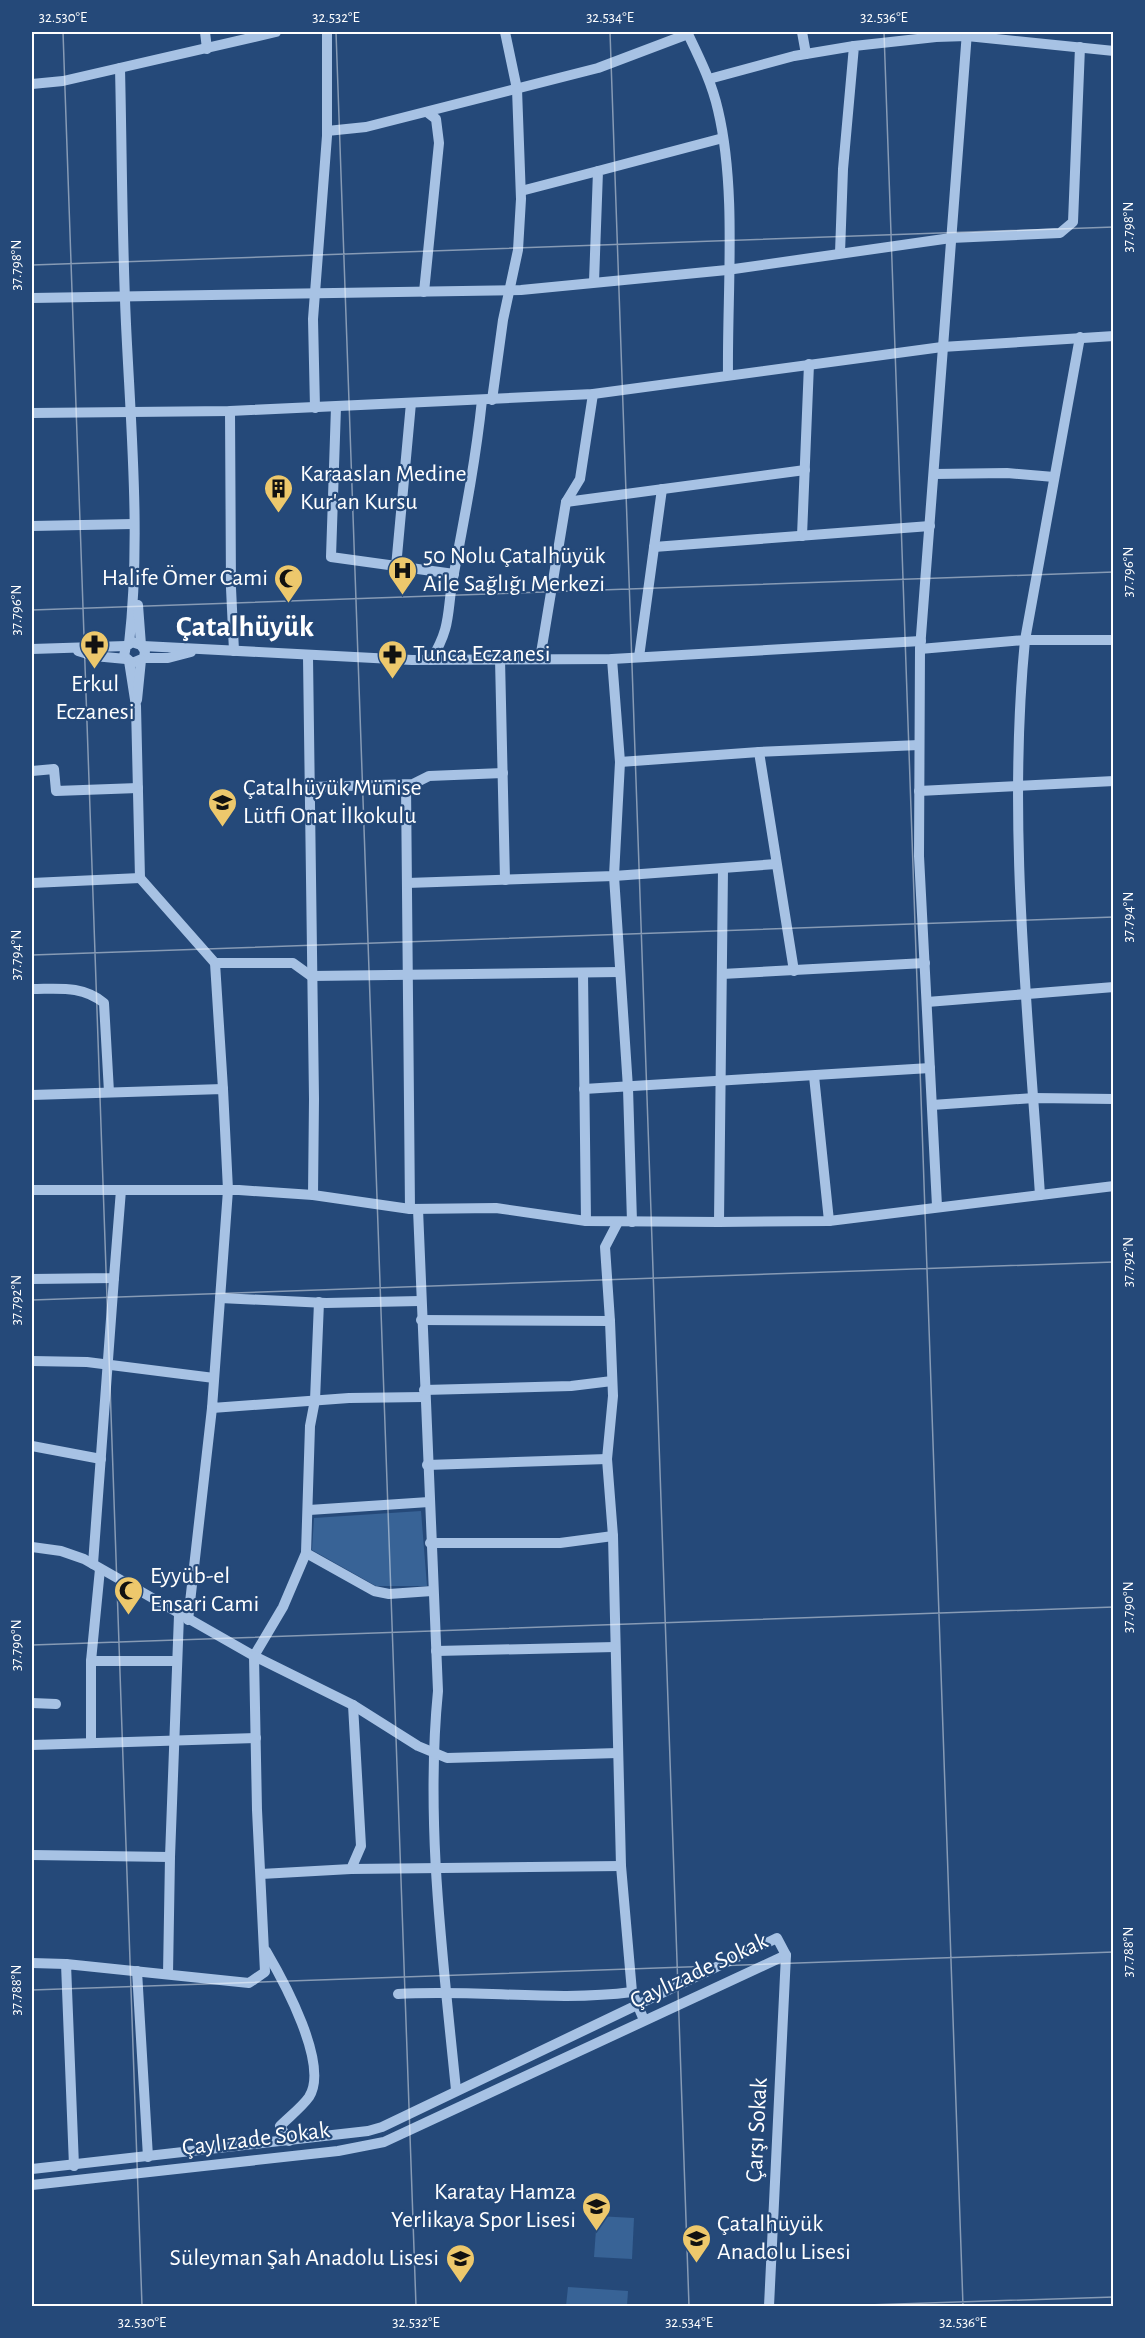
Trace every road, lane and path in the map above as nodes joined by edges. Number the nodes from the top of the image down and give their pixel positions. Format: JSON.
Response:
{"nodes":[{"id":1,"x":206,"y":32,"type":"edge"},
{"id":2,"x":276,"y":32,"type":"edge"},
{"id":3,"x":327,"y":32,"type":"edge"},
{"id":4,"x":505,"y":32,"type":"edge"},
{"id":5,"x":802,"y":32,"type":"edge"},
{"id":6,"x":687,"y":33,"type":"edge"},
{"id":7,"x":967,"y":34,"type":"edge"},
{"id":8,"x":854,"y":46,"type":"junction"},
{"id":9,"x":1080,"y":47,"type":"junction"},
{"id":10,"x":207,"y":49,"type":"junction"},
{"id":11,"x":1113,"y":51,"type":"edge"},
{"id":12,"x":806,"y":54,"type":"junction"},
{"id":13,"x":120,"y":68,"type":"junction"},
{"id":14,"x":709,"y":79,"type":"junction"},
{"id":15,"x":32,"y":84,"type":"edge"},
{"id":16,"x":517,"y":88,"type":"junction"},
{"id":17,"x":427,"y":112,"type":"junction"},
{"id":18,"x":327,"y":131,"type":"junction"},
{"id":19,"x":723,"y":138,"type":"junction"},
{"id":20,"x":597,"y":171,"type":"junction"},
{"id":21,"x":521,"y":191,"type":"junction"},
{"id":22,"x":951,"y":238,"type":"junction"},
{"id":23,"x":840,"y":253,"type":"junction"},
{"id":24,"x":727,"y":270,"type":"junction"},
{"id":25,"x":594,"y":282,"type":"junction"},
{"id":26,"x":511,"y":291,"type":"junction"},
{"id":27,"x":424,"y":292,"type":"junction"},
{"id":28,"x":315,"y":294,"type":"junction"},
{"id":29,"x":32,"y":298,"type":"edge"},
{"id":30,"x":125,"y":298,"type":"junction"},
{"id":31,"x":1113,"y":336,"type":"edge"},
{"id":32,"x":1080,"y":337,"type":"junction"},
{"id":33,"x":942,"y":347,"type":"junction"},
{"id":34,"x":809,"y":364,"type":"junction"},
{"id":35,"x":728,"y":375,"type":"junction"},
{"id":36,"x":593,"y":394,"type":"junction"},
{"id":37,"x":487,"y":400,"type":"junction"},
{"id":38,"x":411,"y":403,"type":"junction"},
{"id":39,"x":336,"y":407,"type":"junction"},
{"id":40,"x":315,"y":408,"type":"junction"},
{"id":41,"x":130,"y":411,"type":"junction"},
{"id":42,"x":230,"y":411,"type":"junction"},
{"id":43,"x":32,"y":413,"type":"edge"},
{"id":44,"x":806,"y":470,"type":"junction"},
{"id":45,"x":934,"y":474,"type":"junction"},
{"id":46,"x":1054,"y":477,"type":"junction"},
{"id":47,"x":662,"y":489,"type":"junction"},
{"id":48,"x":566,"y":502,"type":"junction"},
{"id":49,"x":133,"y":524,"type":"junction"},
{"id":50,"x":32,"y":526,"type":"edge"},
{"id":51,"x":930,"y":526,"type":"junction"},
{"id":52,"x":802,"y":536,"type":"junction"},
{"id":53,"x":654,"y":548,"type":"junction"},
{"id":54,"x":396,"y":567,"type":"junction"},
{"id":55,"x":454,"y":574,"type":"junction"},
{"id":56,"x":134,"y":578,"type":"junction"},
{"id":57,"x":1025,"y":640,"type":"junction"},
{"id":58,"x":1113,"y":640,"type":"edge"},
{"id":59,"x":128,"y":645,"type":"junction"},
{"id":60,"x":142,"y":645,"type":"junction"},
{"id":61,"x":921,"y":645,"type":"junction"},
{"id":62,"x":32,"y":649,"type":"edge"},
{"id":63,"x":72,"y":650,"type":"junction"},
{"id":64,"x":197,"y":650,"type":"junction"},
{"id":65,"x":234,"y":651,"type":"junction"},
{"id":66,"x":308,"y":657,"type":"junction"},
{"id":67,"x":639,"y":657,"type":"junction"},
{"id":68,"x":612,"y":658,"type":"junction"},
{"id":69,"x":143,"y":659,"type":"junction"},
{"id":70,"x":500,"y":659,"type":"junction"},
{"id":71,"x":540,"y":659,"type":"junction"},
{"id":72,"x":127,"y":660,"type":"junction"},
{"id":73,"x":431,"y":660,"type":"junction"},
{"id":74,"x":136,"y":706,"type":"junction"},
{"id":75,"x":920,"y":745,"type":"junction"},
{"id":76,"x":759,"y":752,"type":"junction"},
{"id":77,"x":620,"y":762,"type":"junction"},
{"id":78,"x":32,"y":771,"type":"edge"},
{"id":79,"x":503,"y":773,"type":"junction"},
{"id":80,"x":1113,"y":781,"type":"edge"},
{"id":81,"x":406,"y":784,"type":"junction"},
{"id":82,"x":311,"y":787,"type":"junction"},
{"id":83,"x":1020,"y":787,"type":"junction"},
{"id":84,"x":138,"y":788,"type":"junction"},
{"id":85,"x":919,"y":791,"type":"junction"},
{"id":86,"x":776,"y":864,"type":"junction"},
{"id":87,"x":723,"y":869,"type":"junction"},
{"id":88,"x":614,"y":876,"type":"junction"},
{"id":89,"x":140,"y":878,"type":"junction"},
{"id":90,"x":505,"y":880,"type":"junction"},
{"id":91,"x":32,"y":883,"type":"edge"},
{"id":92,"x":407,"y":883,"type":"junction"},
{"id":93,"x":215,"y":963,"type":"junction"},
{"id":94,"x":925,"y":963,"type":"junction"},
{"id":95,"x":794,"y":970,"type":"junction"},
{"id":96,"x":620,"y":972,"type":"junction"},
{"id":97,"x":583,"y":973,"type":"junction"},
{"id":98,"x":722,"y":974,"type":"junction"},
{"id":99,"x":407,"y":975,"type":"junction"},
{"id":100,"x":311,"y":976,"type":"junction"},
{"id":101,"x":1113,"y":987,"type":"edge"},
{"id":102,"x":32,"y":989,"type":"edge"},
{"id":103,"x":1026,"y":992,"type":"junction"},
{"id":104,"x":927,"y":1002,"type":"junction"},
{"id":105,"x":930,"y":1068,"type":"junction"},
{"id":106,"x":814,"y":1076,"type":"junction"},
{"id":107,"x":722,"y":1081,"type":"junction"},
{"id":108,"x":628,"y":1088,"type":"junction"},
{"id":109,"x":223,"y":1089,"type":"junction"},
{"id":110,"x":584,"y":1089,"type":"junction"},
{"id":111,"x":109,"y":1092,"type":"junction"},
{"id":112,"x":32,"y":1095,"type":"edge"},
{"id":113,"x":1034,"y":1098,"type":"junction"},
{"id":114,"x":1113,"y":1099,"type":"edge"},
{"id":115,"x":932,"y":1105,"type":"junction"},
{"id":116,"x":1113,"y":1186,"type":"edge"},
{"id":117,"x":32,"y":1190,"type":"edge"},
{"id":118,"x":121,"y":1190,"type":"junction"},
{"id":119,"x":228,"y":1190,"type":"junction"},
{"id":120,"x":313,"y":1195,"type":"junction"},
{"id":121,"x":1040,"y":1195,"type":"junction"},
{"id":122,"x":938,"y":1206,"type":"junction"},
{"id":123,"x":414,"y":1209,"type":"junction"},
{"id":124,"x":586,"y":1221,"type":"junction"},
{"id":125,"x":830,"y":1221,"type":"junction"},
{"id":126,"x":618,"y":1222,"type":"junction"},
{"id":127,"x":632,"y":1222,"type":"junction"},
{"id":128,"x":719,"y":1222,"type":"junction"},
{"id":129,"x":114,"y":1278,"type":"junction"},
{"id":130,"x":32,"y":1279,"type":"edge"},
{"id":131,"x":220,"y":1298,"type":"junction"},
{"id":132,"x":420,"y":1301,"type":"junction"},
{"id":133,"x":319,"y":1302,"type":"junction"},
{"id":134,"x":421,"y":1320,"type":"junction"},
{"id":135,"x":610,"y":1321,"type":"junction"},
{"id":136,"x":32,"y":1361,"type":"edge"},
{"id":137,"x":109,"y":1366,"type":"junction"},
{"id":138,"x":214,"y":1378,"type":"junction"},
{"id":139,"x":612,"y":1382,"type":"junction"},
{"id":140,"x":424,"y":1394,"type":"junction"},
{"id":141,"x":315,"y":1400,"type":"junction"},
{"id":142,"x":212,"y":1408,"type":"junction"},
{"id":143,"x":32,"y":1446,"type":"edge"},
{"id":144,"x":101,"y":1459,"type":"junction"},
{"id":145,"x":608,"y":1459,"type":"junction"},
{"id":146,"x":427,"y":1465,"type":"junction"},
{"id":147,"x":429,"y":1502,"type":"junction"},
{"id":148,"x":309,"y":1510,"type":"junction"},
{"id":149,"x":613,"y":1536,"type":"junction"},
{"id":150,"x":430,"y":1543,"type":"junction"},
{"id":151,"x":32,"y":1547,"type":"edge"},
{"id":152,"x":306,"y":1553,"type":"junction"},
{"id":153,"x":96,"y":1567,"type":"junction"},
{"id":154,"x":432,"y":1591,"type":"junction"},
{"id":155,"x":184,"y":1618,"type":"junction"},
{"id":156,"x":615,"y":1647,"type":"junction"},
{"id":157,"x":436,"y":1651,"type":"junction"},
{"id":158,"x":254,"y":1656,"type":"junction"},
{"id":159,"x":91,"y":1661,"type":"junction"},
{"id":160,"x":177,"y":1661,"type":"junction"},
{"id":161,"x":32,"y":1703,"type":"edge"},
{"id":162,"x":56,"y":1704,"type":"dead end"},
{"id":163,"x":353,"y":1706,"type":"junction"},
{"id":164,"x":256,"y":1738,"type":"junction"},
{"id":165,"x":172,"y":1741,"type":"junction"},
{"id":166,"x":91,"y":1743,"type":"junction"},
{"id":167,"x":32,"y":1745,"type":"edge"},
{"id":168,"x":432,"y":1752,"type":"junction"},
{"id":169,"x":618,"y":1753,"type":"junction"},
{"id":170,"x":32,"y":1855,"type":"edge"},
{"id":171,"x":170,"y":1857,"type":"junction"},
{"id":172,"x":621,"y":1866,"type":"junction"},
{"id":173,"x":351,"y":1869,"type":"junction"},
{"id":174,"x":436,"y":1870,"type":"junction"},
{"id":175,"x":261,"y":1874,"type":"junction"},
{"id":176,"x":265,"y":1949,"type":"junction"},
{"id":177,"x":786,"y":1954,"type":"junction"},
{"id":178,"x":32,"y":1963,"type":"edge"},
{"id":179,"x":66,"y":1964,"type":"junction"},
{"id":180,"x":136,"y":1971,"type":"junction"},
{"id":181,"x":168,"y":1974,"type":"junction"},
{"id":182,"x":446,"y":1991,"type":"junction"},
{"id":183,"x":632,"y":1992,"type":"junction"},
{"id":184,"x":398,"y":1994,"type":"dead end"},
{"id":185,"x":637,"y":2004,"type":"junction"},
{"id":186,"x":644,"y":2020,"type":"junction"},
{"id":187,"x":456,"y":2090,"type":"junction"},
{"id":188,"x":289,"y":2141,"type":"junction"},
{"id":189,"x":148,"y":2157,"type":"junction"},
{"id":190,"x":74,"y":2166,"type":"junction"},
{"id":191,"x":32,"y":2169,"type":"edge"},
{"id":192,"x":32,"y":2185,"type":"edge"},
{"id":193,"x":769,"y":2307,"type":"edge"}],
"edges":[{"from":1,"to":10,"type":"street"},
{"from":2,"to":10,"type":"street"},
{"from":3,"to":18,"type":"street"},
{"from":4,"to":16,"type":"street"},
{"from":5,"to":12,"type":"street"},
{"from":6,"to":14,"type":"street"},
{"from":6,"to":16,"type":"street"},
{"from":7,"to":8,"type":"street"},
{"from":7,"to":9,"type":"street"},
{"from":7,"to":22,"type":"street"},
{"from":8,"to":12,"type":"street"},
{"from":8,"to":23,"type":"street"},
{"from":9,"to":11,"type":"street"},
{"from":9,"to":22,"type":"street"},
{"from":10,"to":13,"type":"street"},
{"from":12,"to":14,"type":"street"},
{"from":13,"to":15,"type":"street"},
{"from":13,"to":30,"type":"street"},
{"from":14,"to":19,"type":"street"},
{"from":16,"to":17,"type":"street"},
{"from":16,"to":21,"type":"street"},
{"from":17,"to":18,"type":"street"},
{"from":17,"to":27,"type":"street"},
{"from":18,"to":28,"type":"street"},
{"from":19,"to":20,"type":"street"},
{"from":19,"to":24,"type":"street"},
{"from":20,"to":21,"type":"street"},
{"from":20,"to":25,"type":"street"},
{"from":21,"to":26,"type":"street"},
{"from":22,"to":23,"type":"street"},
{"from":22,"to":33,"type":"street"},
{"from":23,"to":24,"type":"street"},
{"from":24,"to":25,"type":"street"},
{"from":24,"to":35,"type":"street"},
{"from":25,"to":26,"type":"street"},
{"from":26,"to":27,"type":"street"},
{"from":26,"to":37,"type":"street"},
{"from":27,"to":28,"type":"street"},
{"from":28,"to":30,"type":"street"},
{"from":28,"to":40,"type":"street"},
{"from":29,"to":30,"type":"street"},
{"from":30,"to":41,"type":"street"},
{"from":31,"to":32,"type":"street"},
{"from":32,"to":33,"type":"street"},
{"from":32,"to":46,"type":"street"},
{"from":33,"to":34,"type":"street"},
{"from":33,"to":45,"type":"street"},
{"from":34,"to":35,"type":"street"},
{"from":34,"to":44,"type":"street"},
{"from":35,"to":36,"type":"street"},
{"from":36,"to":37,"type":"street"},
{"from":36,"to":48,"type":"street"},
{"from":37,"to":38,"type":"street"},
{"from":37,"to":55,"type":"street"},
{"from":38,"to":39,"type":"street"},
{"from":38,"to":54,"type":"street"},
{"from":39,"to":40,"type":"street"},
{"from":39,"to":54,"type":"street"},
{"from":40,"to":42,"type":"street"},
{"from":41,"to":42,"type":"street"},
{"from":41,"to":43,"type":"street"},
{"from":41,"to":49,"type":"street"},
{"from":42,"to":65,"type":"street"},
{"from":44,"to":47,"type":"street"},
{"from":44,"to":52,"type":"street"},
{"from":45,"to":46,"type":"street"},
{"from":45,"to":51,"type":"street"},
{"from":46,"to":57,"type":"street"},
{"from":47,"to":48,"type":"street"},
{"from":47,"to":53,"type":"street"},
{"from":48,"to":71,"type":"street"},
{"from":49,"to":50,"type":"street"},
{"from":49,"to":56,"type":"street"},
{"from":51,"to":52,"type":"street"},
{"from":51,"to":61,"type":"street"},
{"from":52,"to":53,"type":"street"},
{"from":53,"to":67,"type":"street"},
{"from":54,"to":55,"type":"street"},
{"from":55,"to":73,"type":"street"},
{"from":56,"to":59,"type":"street"},
{"from":56,"to":60,"type":"street"},
{"from":57,"to":58,"type":"street"},
{"from":57,"to":61,"type":"street"},
{"from":57,"to":83,"type":"street"},
{"from":59,"to":60,"type":"street"},
{"from":59,"to":63,"type":"street"},
{"from":59,"to":72,"type":"street"},
{"from":60,"to":64,"type":"street"},
{"from":60,"to":69,"type":"street"},
{"from":61,"to":67,"type":"street"},
{"from":61,"to":75,"type":"street"},
{"from":62,"to":63,"type":"street"},
{"from":63,"to":72,"type":"street"},
{"from":64,"to":65,"type":"street"},
{"from":64,"to":69,"type":"street"},
{"from":65,"to":66,"type":"street"},
{"from":66,"to":73,"type":"street"},
{"from":66,"to":82,"type":"street"},
{"from":67,"to":68,"type":"street"},
{"from":68,"to":71,"type":"street"},
{"from":68,"to":77,"type":"street"},
{"from":69,"to":72,"type":"street"},
{"from":69,"to":74,"type":"street"},
{"from":70,"to":71,"type":"street"},
{"from":70,"to":73,"type":"street"},
{"from":70,"to":79,"type":"street"},
{"from":72,"to":74,"type":"street"},
{"from":74,"to":84,"type":"street"},
{"from":75,"to":76,"type":"street"},
{"from":75,"to":85,"type":"street"},
{"from":76,"to":77,"type":"street"},
{"from":76,"to":86,"type":"street"},
{"from":77,"to":88,"type":"street"},
{"from":78,"to":84,"type":"street"},
{"from":79,"to":81,"type":"street"},
{"from":79,"to":90,"type":"street"},
{"from":80,"to":83,"type":"street"},
{"from":81,"to":82,"type":"street"},
{"from":81,"to":92,"type":"street"},
{"from":82,"to":100,"type":"street"},
{"from":83,"to":85,"type":"street"},
{"from":83,"to":103,"type":"street"},
{"from":84,"to":89,"type":"street"},
{"from":85,"to":94,"type":"street"},
{"from":86,"to":87,"type":"street"},
{"from":86,"to":95,"type":"street"},
{"from":87,"to":88,"type":"street"},
{"from":87,"to":98,"type":"street"},
{"from":88,"to":90,"type":"street"},
{"from":88,"to":96,"type":"street"},
{"from":89,"to":91,"type":"street"},
{"from":89,"to":93,"type":"street"},
{"from":90,"to":92,"type":"street"},
{"from":92,"to":99,"type":"street"},
{"from":93,"to":100,"type":"street"},
{"from":93,"to":109,"type":"street"},
{"from":94,"to":95,"type":"street"},
{"from":94,"to":104,"type":"street"},
{"from":95,"to":98,"type":"street"},
{"from":96,"to":97,"type":"street"},
{"from":96,"to":108,"type":"street"},
{"from":97,"to":99,"type":"street"},
{"from":97,"to":110,"type":"street"},
{"from":98,"to":107,"type":"street"},
{"from":99,"to":100,"type":"street"},
{"from":99,"to":123,"type":"street"},
{"from":100,"to":120,"type":"street"},
{"from":101,"to":103,"type":"street"},
{"from":102,"to":111,"type":"street"},
{"from":103,"to":104,"type":"street"},
{"from":103,"to":113,"type":"street"},
{"from":104,"to":105,"type":"street"},
{"from":105,"to":106,"type":"street"},
{"from":105,"to":115,"type":"street"},
{"from":106,"to":107,"type":"street"},
{"from":106,"to":125,"type":"street"},
{"from":107,"to":108,"type":"street"},
{"from":107,"to":128,"type":"street"},
{"from":108,"to":110,"type":"street"},
{"from":108,"to":127,"type":"street"},
{"from":109,"to":111,"type":"street"},
{"from":109,"to":119,"type":"street"},
{"from":110,"to":124,"type":"street"},
{"from":111,"to":112,"type":"street"},
{"from":113,"to":114,"type":"street"},
{"from":113,"to":115,"type":"street"},
{"from":113,"to":121,"type":"street"},
{"from":115,"to":122,"type":"street"},
{"from":116,"to":121,"type":"street"},
{"from":117,"to":118,"type":"street"},
{"from":118,"to":119,"type":"street"},
{"from":118,"to":129,"type":"street"},
{"from":119,"to":120,"type":"street"},
{"from":119,"to":131,"type":"street"},
{"from":120,"to":123,"type":"street"},
{"from":121,"to":122,"type":"street"},
{"from":122,"to":125,"type":"street"},
{"from":123,"to":124,"type":"street"},
{"from":123,"to":132,"type":"street"},
{"from":124,"to":126,"type":"street"},
{"from":125,"to":128,"type":"street"},
{"from":126,"to":127,"type":"street"},
{"from":126,"to":135,"type":"street"},
{"from":127,"to":128,"type":"street"},
{"from":129,"to":130,"type":"street"},
{"from":129,"to":137,"type":"street"},
{"from":131,"to":133,"type":"street"},
{"from":131,"to":138,"type":"street"},
{"from":132,"to":133,"type":"street"},
{"from":132,"to":134,"type":"street"},
{"from":133,"to":141,"type":"street"},
{"from":134,"to":135,"type":"street"},
{"from":134,"to":140,"type":"street"},
{"from":135,"to":139,"type":"street"},
{"from":136,"to":137,"type":"street"},
{"from":137,"to":138,"type":"street"},
{"from":137,"to":144,"type":"street"},
{"from":138,"to":142,"type":"street"},
{"from":139,"to":140,"type":"street"},
{"from":139,"to":145,"type":"street"},
{"from":140,"to":141,"type":"street"},
{"from":140,"to":146,"type":"street"},
{"from":141,"to":142,"type":"street"},
{"from":141,"to":148,"type":"street"},
{"from":142,"to":155,"type":"street"},
{"from":143,"to":144,"type":"street"},
{"from":144,"to":153,"type":"street"},
{"from":145,"to":146,"type":"street"},
{"from":145,"to":149,"type":"street"},
{"from":146,"to":147,"type":"street"},
{"from":147,"to":148,"type":"street"},
{"from":147,"to":150,"type":"street"},
{"from":148,"to":152,"type":"street"},
{"from":149,"to":150,"type":"street"},
{"from":149,"to":156,"type":"street"},
{"from":150,"to":154,"type":"street"},
{"from":151,"to":153,"type":"street"},
{"from":152,"to":154,"type":"street"},
{"from":152,"to":158,"type":"street"},
{"from":153,"to":155,"type":"street"},
{"from":153,"to":159,"type":"street"},
{"from":154,"to":157,"type":"street"},
{"from":155,"to":158,"type":"street"},
{"from":155,"to":160,"type":"street"},
{"from":156,"to":157,"type":"street"},
{"from":156,"to":169,"type":"street"},
{"from":157,"to":168,"type":"street"},
{"from":158,"to":163,"type":"street"},
{"from":158,"to":164,"type":"street"},
{"from":159,"to":160,"type":"street"},
{"from":159,"to":166,"type":"street"},
{"from":160,"to":165,"type":"street"},
{"from":161,"to":162,"type":"street"},
{"from":163,"to":168,"type":"street"},
{"from":163,"to":173,"type":"street"},
{"from":164,"to":165,"type":"street"},
{"from":164,"to":175,"type":"street"},
{"from":165,"to":166,"type":"street"},
{"from":165,"to":171,"type":"street"},
{"from":166,"to":167,"type":"street"},
{"from":168,"to":169,"type":"street"},
{"from":168,"to":174,"type":"street"},
{"from":169,"to":172,"type":"street"},
{"from":170,"to":171,"type":"street"},
{"from":171,"to":181,"type":"street"},
{"from":172,"to":174,"type":"street"},
{"from":172,"to":183,"type":"street"},
{"from":173,"to":174,"type":"street"},
{"from":173,"to":175,"type":"street"},
{"from":174,"to":182,"type":"street"},
{"from":175,"to":176,"type":"street"},
{"from":176,"to":181,"type":"street"},
{"from":176,"to":188,"type":"street"},
{"from":177,"to":185,"type":"street","name":"Çaylızade Sokak"},
{"from":177,"to":186,"type":"street","name":"Çaylızade Sokak"},
{"from":177,"to":193,"type":"street","name":"Çarşı Sokak"},
{"from":178,"to":179,"type":"street"},
{"from":179,"to":180,"type":"street"},
{"from":179,"to":190,"type":"street"},
{"from":180,"to":181,"type":"street"},
{"from":180,"to":189,"type":"street"},
{"from":182,"to":183,"type":"street"},
{"from":182,"to":184,"type":"street"},
{"from":182,"to":187,"type":"street"},
{"from":183,"to":185,"type":"street"},
{"from":185,"to":186,"type":"street"},
{"from":185,"to":187,"type":"street","name":"Çaylızade Sokak"},
{"from":186,"to":192,"type":"street","name":"Çaylızade Sokak"},
{"from":187,"to":188,"type":"street","name":"Çaylızade Sokak"},
{"from":188,"to":189,"type":"street","name":"Çaylızade Sokak"},
{"from":189,"to":190,"type":"street","name":"Çaylızade Sokak"},
{"from":190,"to":191,"type":"street","name":"Çaylızade Sokak"}]}
